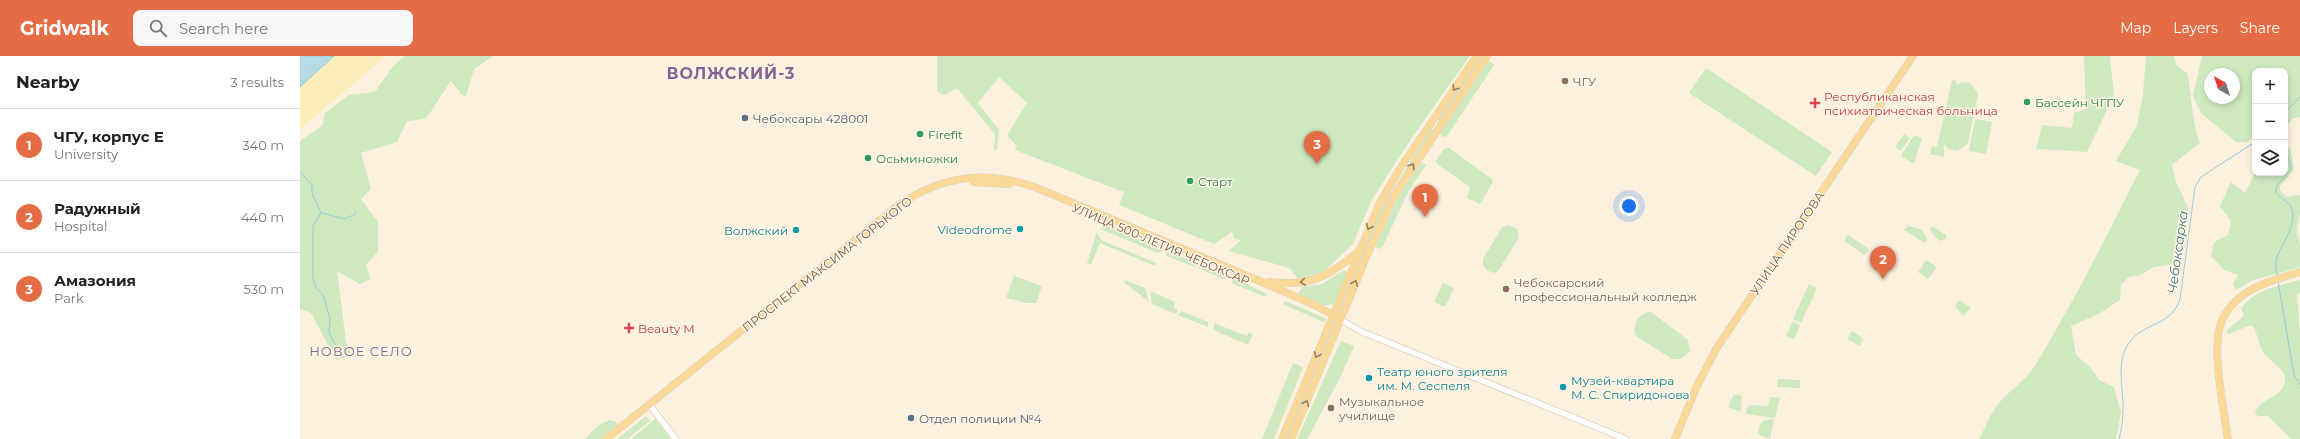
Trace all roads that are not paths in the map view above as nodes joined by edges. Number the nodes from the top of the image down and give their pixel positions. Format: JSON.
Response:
{"nodes":[{"id":1,"x":1477,"y":56,"type":"edge"},
{"id":2,"x":1487,"y":56,"type":"edge"},
{"id":3,"x":1909,"y":56,"type":"edge"},
{"id":4,"x":1913,"y":56,"type":"edge"},
{"id":5,"x":1432,"y":122,"type":"junction"},
{"id":6,"x":1439,"y":126,"type":"junction"},
{"id":7,"x":1843,"y":157,"type":"junction"},
{"id":8,"x":1100,"y":216,"type":"joint"},
{"id":9,"x":1167,"y":244,"type":"junction"},
{"id":10,"x":1360,"y":249,"type":"junction"},
{"id":11,"x":2296,"y":273,"type":"edge"},
{"id":12,"x":1262,"y":282,"type":"junction"},
{"id":13,"x":1333,"y":317,"type":"junction"},
{"id":14,"x":1340,"y":321,"type":"junction"},
{"id":15,"x":1704,"y":366,"type":"junction"},
{"id":16,"x":650,"y":406,"type":"junction"},
{"id":17,"x":1609,"y":434,"type":"junction"},
{"id":18,"x":606,"y":439,"type":"edge"},
{"id":19,"x":611,"y":439,"type":"edge"},
{"id":20,"x":676,"y":439,"type":"edge"},
{"id":21,"x":1282,"y":439,"type":"edge"},
{"id":22,"x":1291,"y":439,"type":"edge"},
{"id":23,"x":1617,"y":439,"type":"edge"},
{"id":24,"x":1626,"y":439,"type":"edge"},
{"id":25,"x":1670,"y":439,"type":"edge"},
{"id":26,"x":1675,"y":439,"type":"edge"},
{"id":27,"x":2228,"y":439,"type":"edge"}],
"edges":[{"from":1,"to":5,"type":"main road","one_way":true},
{"from":2,"to":6,"type":"main road"},
{"from":3,"to":7,"type":"main road","name":"УЛИЦА ПИРОГОВА"},
{"from":4,"to":7,"type":"main road","name":"УЛИЦА ПИРОГОВА"},
{"from":5,"to":6,"type":"main road"},
{"from":5,"to":10,"type":"main road","one_way":true},
{"from":14,"to":6,"type":"main road","one_way":true},
{"from":7,"to":15,"type":"main road","name":"УЛИЦА ПИРОГОВА"},
{"from":8,"to":9,"type":"main road","name":"УЛИЦА 500-ЛЕТИЯ ЧЕБОКСАР"},
{"from":8,"to":16,"type":"main road","name":"ПРОСПЕКТ МАКСИМА ГОРЬКОГО"},
{"from":9,"to":12,"type":"main road","name":"УЛИЦА 500-ЛЕТИЯ ЧЕБОКСАР"},
{"from":9,"to":13,"type":"main road","name":"УЛИЦА 500-ЛЕТИЯ ЧЕБОКСАР"},
{"from":10,"to":12,"type":"main road","one_way":true},
{"from":10,"to":13,"type":"main road"},
{"from":11,"to":27,"type":"main road"},
{"from":12,"to":13,"type":"main road","name":"УЛИЦА 500-ЛЕТИЯ ЧЕБОКСАР"},
{"from":13,"to":14,"type":"main road"},
{"from":13,"to":21,"type":"main road","one_way":true},
{"from":14,"to":17,"type":"street"},
{"from":22,"to":14,"type":"main road","one_way":true},
{"from":15,"to":25,"type":"main road","name":"УЛИЦА ПИРОГОВА"},
{"from":15,"to":26,"type":"main road","name":"УЛИЦА ПИРОГОВА"},
{"from":16,"to":18,"type":"main road","name":"ПРОСПЕКТ МАКСИМА ГОРЬКОГО"},
{"from":16,"to":19,"type":"main road","name":"ПРОСПЕКТ МАКСИМА ГОРЬКОГО"},
{"from":16,"to":20,"type":"street"},
{"from":17,"to":23,"type":"street"},
{"from":17,"to":24,"type":"street"}]}
